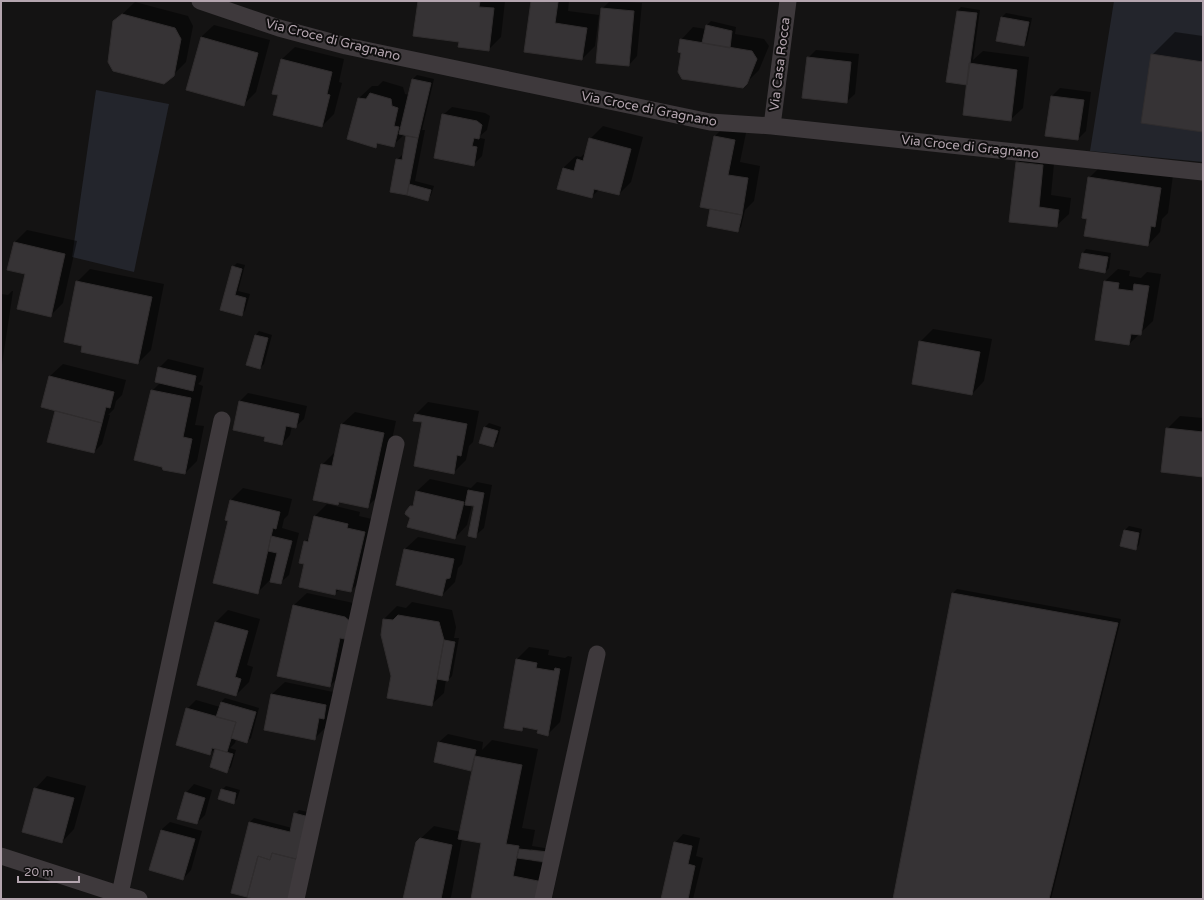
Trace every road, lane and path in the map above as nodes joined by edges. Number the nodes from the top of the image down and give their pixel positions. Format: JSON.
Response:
{"nodes":[{"id":1,"x":200,"y":1,"type":"edge"},
{"id":2,"x":788,"y":1,"type":"edge"},
{"id":3,"x":772,"y":126,"type":"junction"},
{"id":4,"x":1203,"y":172,"type":"edge"},
{"id":5,"x":222,"y":420,"type":"dead end"},
{"id":6,"x":396,"y":444,"type":"dead end"},
{"id":7,"x":597,"y":654,"type":"dead end"},
{"id":8,"x":1,"y":856,"type":"edge"},
{"id":9,"x":120,"y":894,"type":"junction"},
{"id":10,"x":139,"y":899,"type":"edge"},
{"id":11,"x":296,"y":899,"type":"edge"},
{"id":12,"x":542,"y":899,"type":"edge"}],
"edges":[{"from":1,"to":3,"type":"street","name":"Via Croce di Gragnano"},
{"from":2,"to":3,"type":"street","name":"Via Casa Rocca"},
{"from":3,"to":4,"type":"street","name":"Via Croce di Gragnano"},
{"from":5,"to":9,"type":"street"},
{"from":6,"to":11,"type":"street"},
{"from":7,"to":12,"type":"street"},
{"from":8,"to":9,"type":"street"},
{"from":9,"to":10,"type":"street"}]}
